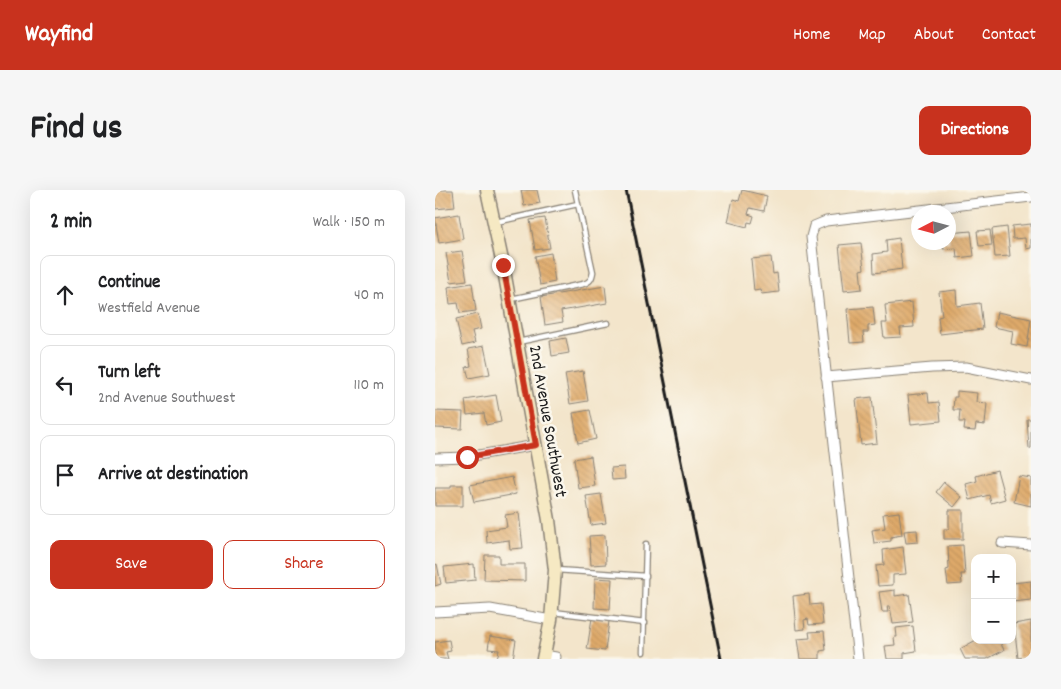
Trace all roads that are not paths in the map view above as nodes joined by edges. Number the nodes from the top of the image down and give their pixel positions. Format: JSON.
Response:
{"nodes":[{"id":1,"x":487,"y":190,"type":"edge"},
{"id":2,"x":575,"y":190,"type":"edge"},
{"id":3,"x":1031,"y":197,"type":"edge"},
{"id":4,"x":578,"y":204,"type":"junction"},
{"id":5,"x":494,"y":222,"type":"junction"},
{"id":6,"x":509,"y":299,"type":"junction"},
{"id":7,"x":608,"y":323,"type":"dead end"},
{"id":8,"x":517,"y":342,"type":"junction"},
{"id":9,"x":826,"y":377,"type":"junction"},
{"id":10,"x":1031,"y":380,"type":"edge"},
{"id":11,"x":536,"y":445,"type":"junction"},
{"id":12,"x":435,"y":458,"type":"edge"},
{"id":13,"x":1002,"y":543,"type":"dead end"},
{"id":14,"x":646,"y":544,"type":"dead end"},
{"id":15,"x":1031,"y":545,"type":"edge"},
{"id":16,"x":555,"y":570,"type":"junction"},
{"id":17,"x":646,"y":576,"type":"junction"},
{"id":18,"x":435,"y":612,"type":"edge"},
{"id":19,"x":552,"y":616,"type":"junction"},
{"id":20,"x":645,"y":623,"type":"junction"},
{"id":21,"x":643,"y":652,"type":"dead end"},
{"id":22,"x":551,"y":658,"type":"edge"},
{"id":23,"x":858,"y":659,"type":"edge"}],
"edges":[{"from":1,"to":5,"type":"street","name":"2nd Avenue Southwest"},
{"from":2,"to":4,"type":"lane"},
{"from":3,"to":9,"type":"street"},
{"from":4,"to":5,"type":"lane"},
{"from":4,"to":6,"type":"lane"},
{"from":5,"to":6,"type":"street","name":"2nd Avenue Southwest"},
{"from":6,"to":8,"type":"street","name":"2nd Avenue Southwest"},
{"from":7,"to":8,"type":"lane"},
{"from":8,"to":11,"type":"street","name":"2nd Avenue Southwest"},
{"from":9,"to":10,"type":"street"},
{"from":9,"to":23,"type":"street"},
{"from":11,"to":12,"type":"street"},
{"from":11,"to":16,"type":"street","name":"2nd Avenue Southwest"},
{"from":13,"to":15,"type":"street"},
{"from":14,"to":17,"type":"lane"},
{"from":16,"to":17,"type":"lane"},
{"from":16,"to":19,"type":"street","name":"2nd Avenue Southwest"},
{"from":17,"to":20,"type":"lane"},
{"from":18,"to":19,"type":"street"},
{"from":19,"to":20,"type":"lane"},
{"from":19,"to":22,"type":"street","name":"2nd Avenue Southwest"},
{"from":20,"to":21,"type":"lane"}]}
